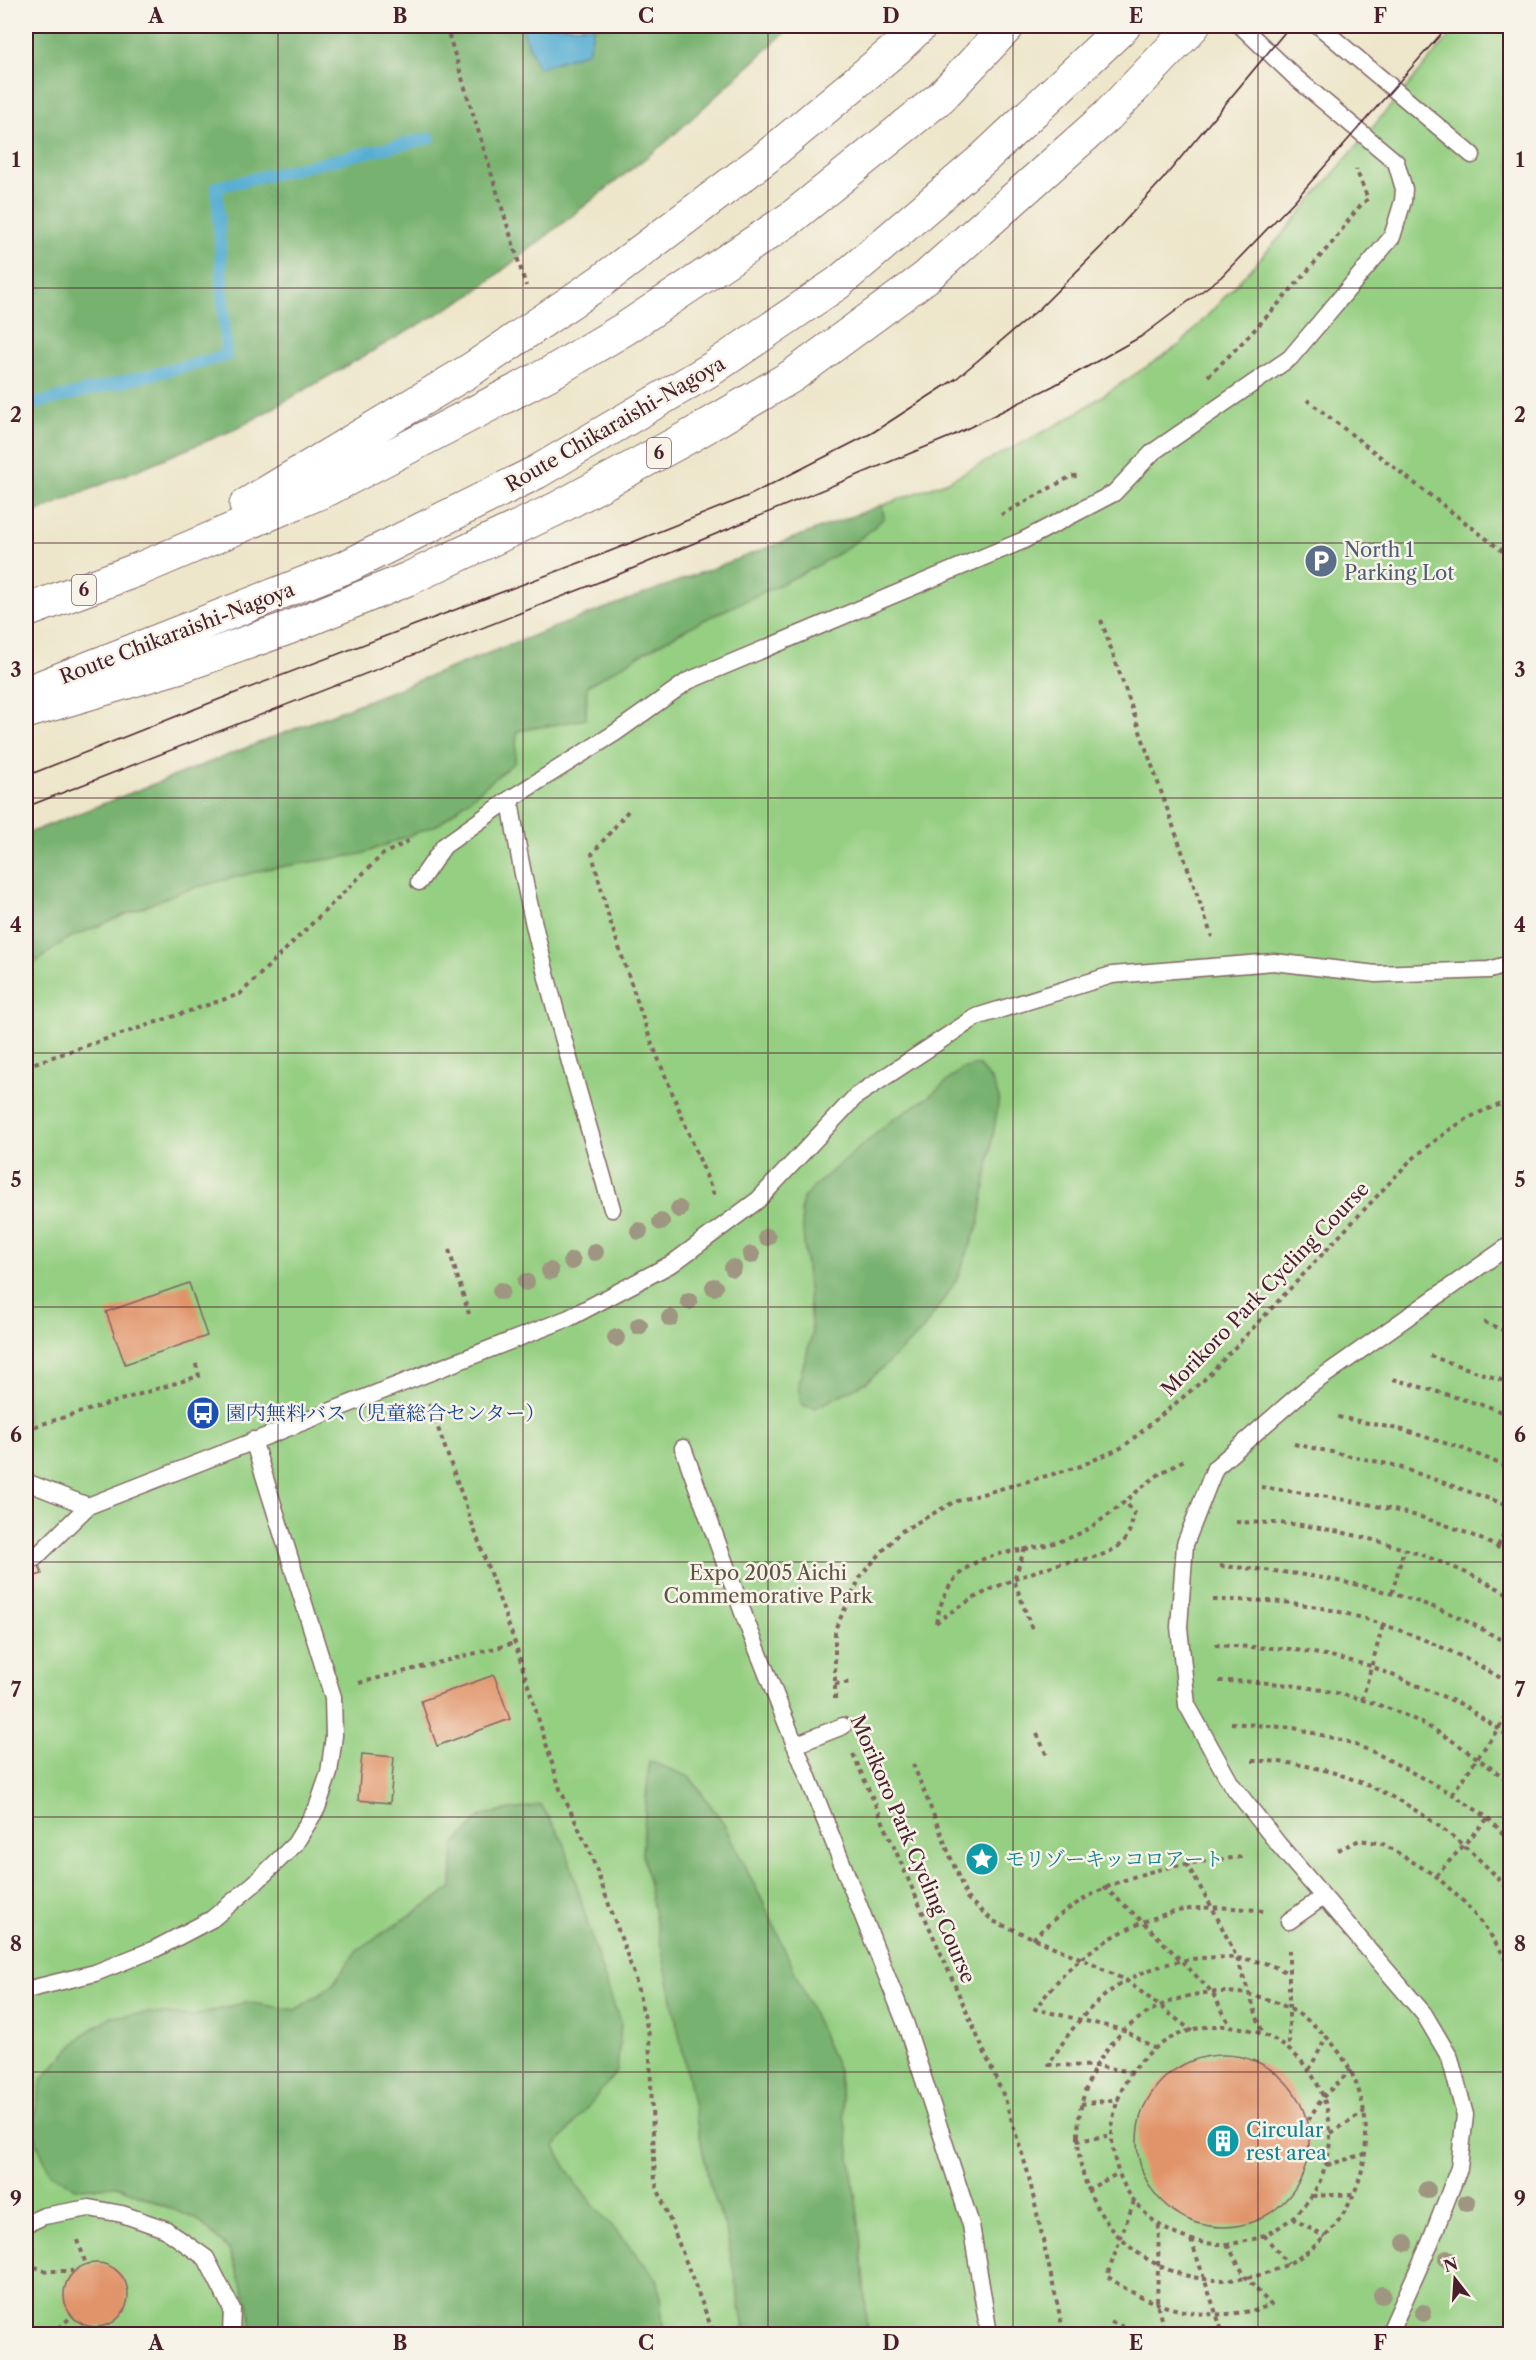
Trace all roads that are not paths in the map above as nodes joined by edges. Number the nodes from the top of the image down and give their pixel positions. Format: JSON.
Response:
{"nodes":[{"id":1,"x":920,"y":26,"type":"edge"},
{"id":2,"x":1008,"y":26,"type":"edge"},
{"id":3,"x":1124,"y":26,"type":"edge"},
{"id":4,"x":1193,"y":26,"type":"edge"},
{"id":5,"x":1241,"y":26,"type":"edge"},
{"id":6,"x":1319,"y":26,"type":"edge"},
{"id":7,"x":1472,"y":155,"type":"dead end"},
{"id":8,"x":142,"y":568,"type":"junction"},
{"id":9,"x":26,"y":611,"type":"edge"},
{"id":10,"x":26,"y":693,"type":"edge"},
{"id":11,"x":26,"y":712,"type":"edge"},
{"id":12,"x":510,"y":799,"type":"junction"},
{"id":13,"x":418,"y":882,"type":"dead end"},
{"id":14,"x":1510,"y":964,"type":"edge"},
{"id":15,"x":612,"y":1209,"type":"dead end"},
{"id":16,"x":1510,"y":1245,"type":"edge"},
{"id":17,"x":253,"y":1440,"type":"junction"},
{"id":18,"x":683,"y":1448,"type":"dead end"},
{"id":19,"x":26,"y":1482,"type":"edge"},
{"id":20,"x":88,"y":1506,"type":"junction"},
{"id":21,"x":35,"y":1558,"type":"dead end"},
{"id":22,"x":843,"y":1726,"type":"road end"},
{"id":23,"x":795,"y":1745,"type":"junction"},
{"id":24,"x":1323,"y":1897,"type":"junction"},
{"id":25,"x":1288,"y":1921,"type":"road end"},
{"id":26,"x":26,"y":1990,"type":"edge"},
{"id":27,"x":26,"y":2224,"type":"edge"},
{"id":28,"x":231,"y":2334,"type":"edge"},
{"id":29,"x":988,"y":2334,"type":"edge"},
{"id":30,"x":1389,"y":2334,"type":"edge"}],
"edges":[{"from":1,"to":8,"type":"main road","number":"6"},
{"from":2,"to":8,"type":"main road","number":"6"},
{"from":3,"to":10,"type":"main road","name":"Route Chikaraishi-Nagoya","number":"6"},
{"from":4,"to":11,"type":"main road","number":"6"},
{"from":5,"to":12,"type":"lane"},
{"from":6,"to":7,"type":"lane"},
{"from":8,"to":9,"type":"main road","number":"6"},
{"from":12,"to":13,"type":"lane"},
{"from":12,"to":15,"type":"lane"},
{"from":14,"to":17,"type":"lane"},
{"from":16,"to":24,"type":"lane"},
{"from":17,"to":20,"type":"lane"},
{"from":17,"to":26,"type":"lane"},
{"from":18,"to":23,"type":"lane"},
{"from":19,"to":20,"type":"lane"},
{"from":20,"to":21,"type":"lane"},
{"from":22,"to":23,"type":"lane"},
{"from":23,"to":29,"type":"lane"},
{"from":24,"to":25,"type":"lane"},
{"from":24,"to":30,"type":"lane"},
{"from":27,"to":28,"type":"lane"}]}
